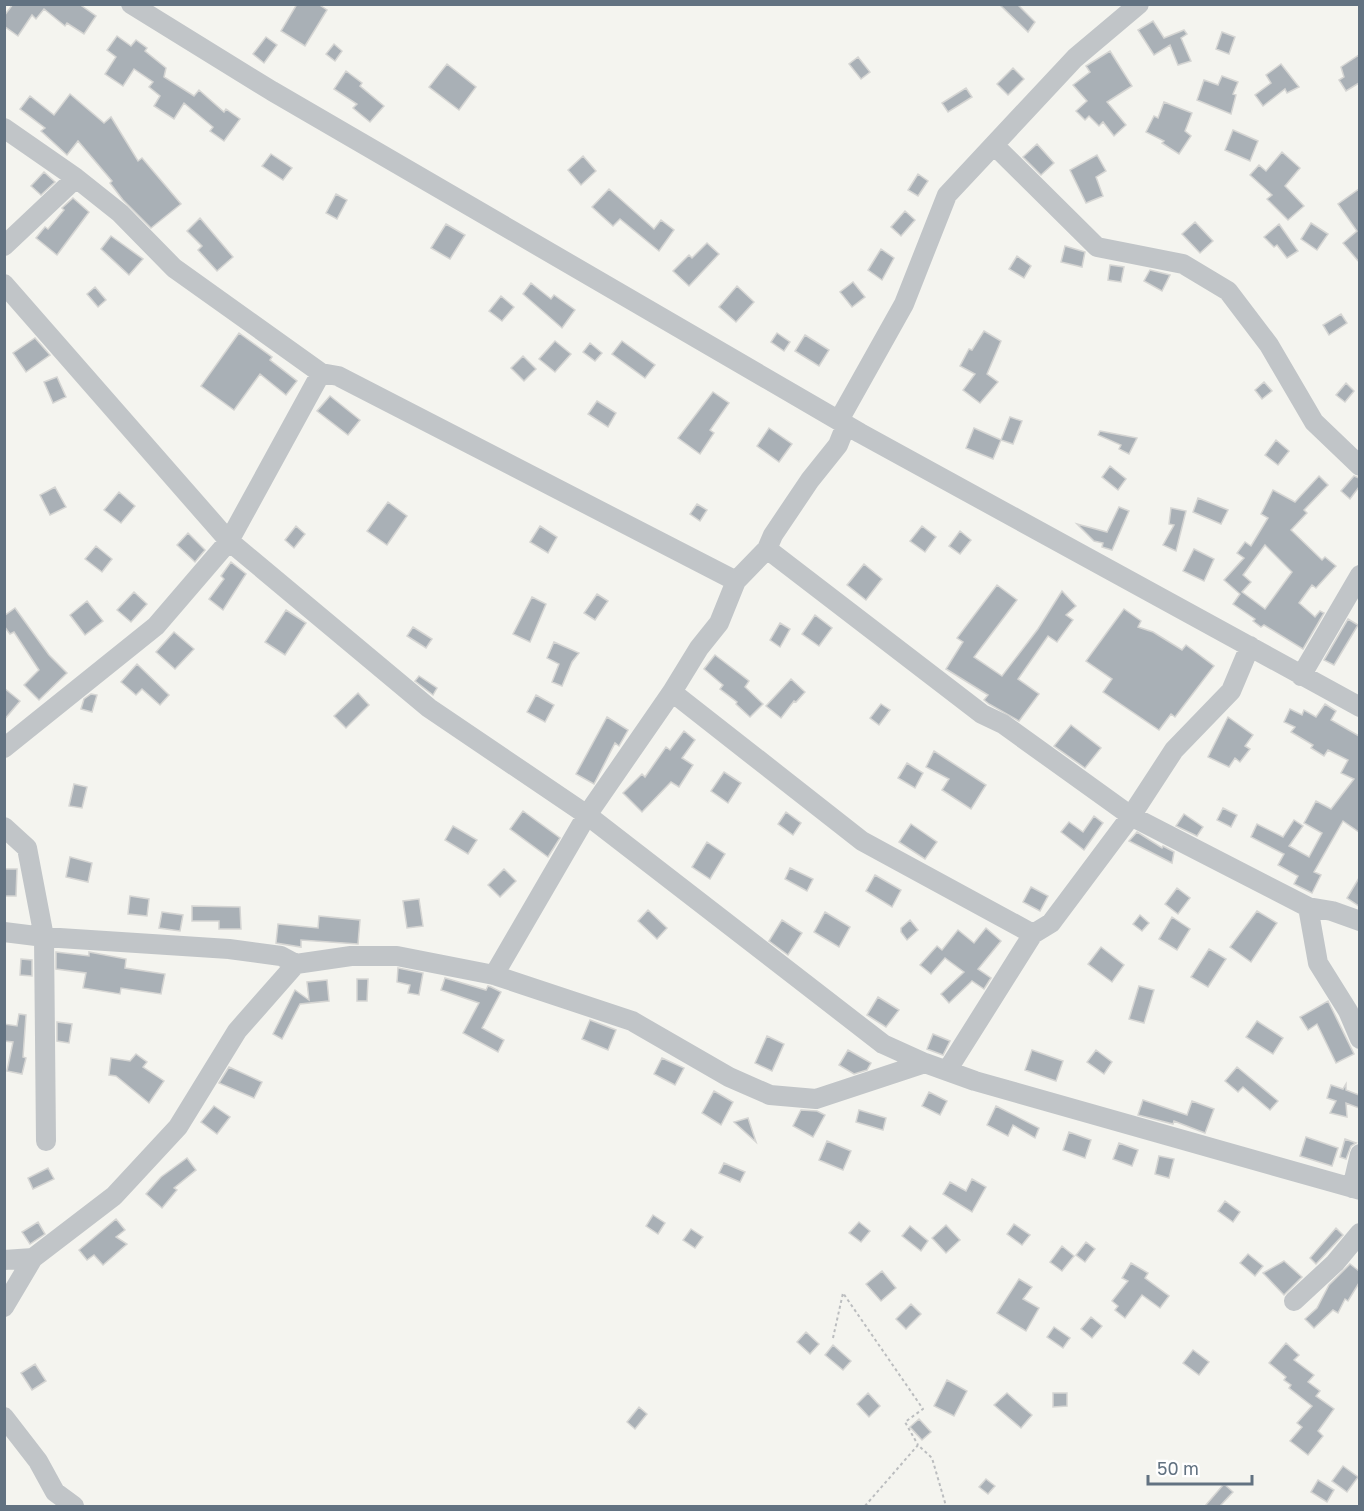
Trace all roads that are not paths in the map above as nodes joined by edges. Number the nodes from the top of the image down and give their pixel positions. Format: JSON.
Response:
{"nodes":[{"id":1,"x":131,"y":4,"type":"edge"},
{"id":2,"x":1139,"y":4,"type":"edge"},
{"id":3,"x":4,"y":128,"type":"edge"},
{"id":4,"x":995,"y":146,"type":"junction"},
{"id":5,"x":76,"y":178,"type":"junction"},
{"id":6,"x":4,"y":246,"type":"edge"},
{"id":7,"x":4,"y":284,"type":"edge"},
{"id":8,"x":321,"y":373,"type":"junction"},
{"id":9,"x":839,"y":420,"type":"junction"},
{"id":10,"x":1359,"y":466,"type":"edge"},
{"id":11,"x":229,"y":541,"type":"junction"},
{"id":12,"x":767,"y":549,"type":"junction"},
{"id":13,"x":1359,"y":575,"type":"edge"},
{"id":14,"x":736,"y":580,"type":"junction"},
{"id":15,"x":1250,"y":646,"type":"junction"},
{"id":16,"x":1301,"y":676,"type":"junction"},
{"id":17,"x":672,"y":692,"type":"junction"},
{"id":18,"x":1359,"y":707,"type":"edge"},
{"id":19,"x":4,"y":748,"type":"edge"},
{"id":20,"x":587,"y":815,"type":"junction"},
{"id":21,"x":1131,"y":816,"type":"junction"},
{"id":22,"x":4,"y":827,"type":"edge"},
{"id":23,"x":1308,"y":907,"type":"junction"},
{"id":24,"x":1359,"y":921,"type":"edge"},
{"id":25,"x":4,"y":932,"type":"edge"},
{"id":26,"x":1033,"y":934,"type":"junction"},
{"id":27,"x":44,"y":937,"type":"junction"},
{"id":28,"x":296,"y":964,"type":"junction"},
{"id":29,"x":494,"y":975,"type":"junction"},
{"id":30,"x":1359,"y":1039,"type":"edge"},
{"id":31,"x":925,"y":1063,"type":"junction"},
{"id":32,"x":948,"y":1070,"type":"junction"},
{"id":33,"x":46,"y":1142,"type":"dead end"},
{"id":34,"x":1359,"y":1154,"type":"edge"},
{"id":35,"x":1356,"y":1189,"type":"edge"},
{"id":36,"x":1359,"y":1233,"type":"edge"},
{"id":37,"x":33,"y":1258,"type":"junction"},
{"id":38,"x":4,"y":1260,"type":"edge"},
{"id":39,"x":1294,"y":1301,"type":"dead end"},
{"id":40,"x":4,"y":1307,"type":"edge"},
{"id":41,"x":4,"y":1417,"type":"edge"},
{"id":42,"x":74,"y":1506,"type":"edge"}],
"edges":[{"from":1,"to":9,"type":"street"},
{"from":2,"to":4,"type":"street"},
{"from":3,"to":5,"type":"street"},
{"from":4,"to":9,"type":"street"},
{"from":4,"to":10,"type":"street"},
{"from":5,"to":6,"type":"street"},
{"from":5,"to":8,"type":"street"},
{"from":7,"to":11,"type":"street"},
{"from":8,"to":11,"type":"street"},
{"from":8,"to":14,"type":"street"},
{"from":9,"to":12,"type":"street"},
{"from":9,"to":15,"type":"street"},
{"from":11,"to":19,"type":"street"},
{"from":11,"to":20,"type":"street"},
{"from":12,"to":14,"type":"street"},
{"from":12,"to":21,"type":"street"},
{"from":13,"to":16,"type":"street"},
{"from":14,"to":17,"type":"street"},
{"from":15,"to":16,"type":"street"},
{"from":15,"to":21,"type":"street"},
{"from":16,"to":18,"type":"street"},
{"from":17,"to":20,"type":"street"},
{"from":17,"to":26,"type":"street"},
{"from":20,"to":29,"type":"street"},
{"from":20,"to":31,"type":"street"},
{"from":21,"to":23,"type":"street"},
{"from":21,"to":26,"type":"street"},
{"from":22,"to":27,"type":"street"},
{"from":23,"to":24,"type":"street"},
{"from":23,"to":30,"type":"street"},
{"from":25,"to":27,"type":"street"},
{"from":26,"to":32,"type":"street"},
{"from":27,"to":28,"type":"street"},
{"from":27,"to":33,"type":"street"},
{"from":28,"to":29,"type":"street"},
{"from":28,"to":37,"type":"street"},
{"from":29,"to":31,"type":"street"},
{"from":31,"to":32,"type":"street"},
{"from":32,"to":35,"type":"street"},
{"from":34,"to":35,"type":"street"},
{"from":36,"to":39,"type":"street"},
{"from":37,"to":38,"type":"street"},
{"from":37,"to":40,"type":"street"},
{"from":41,"to":42,"type":"street"}]}
